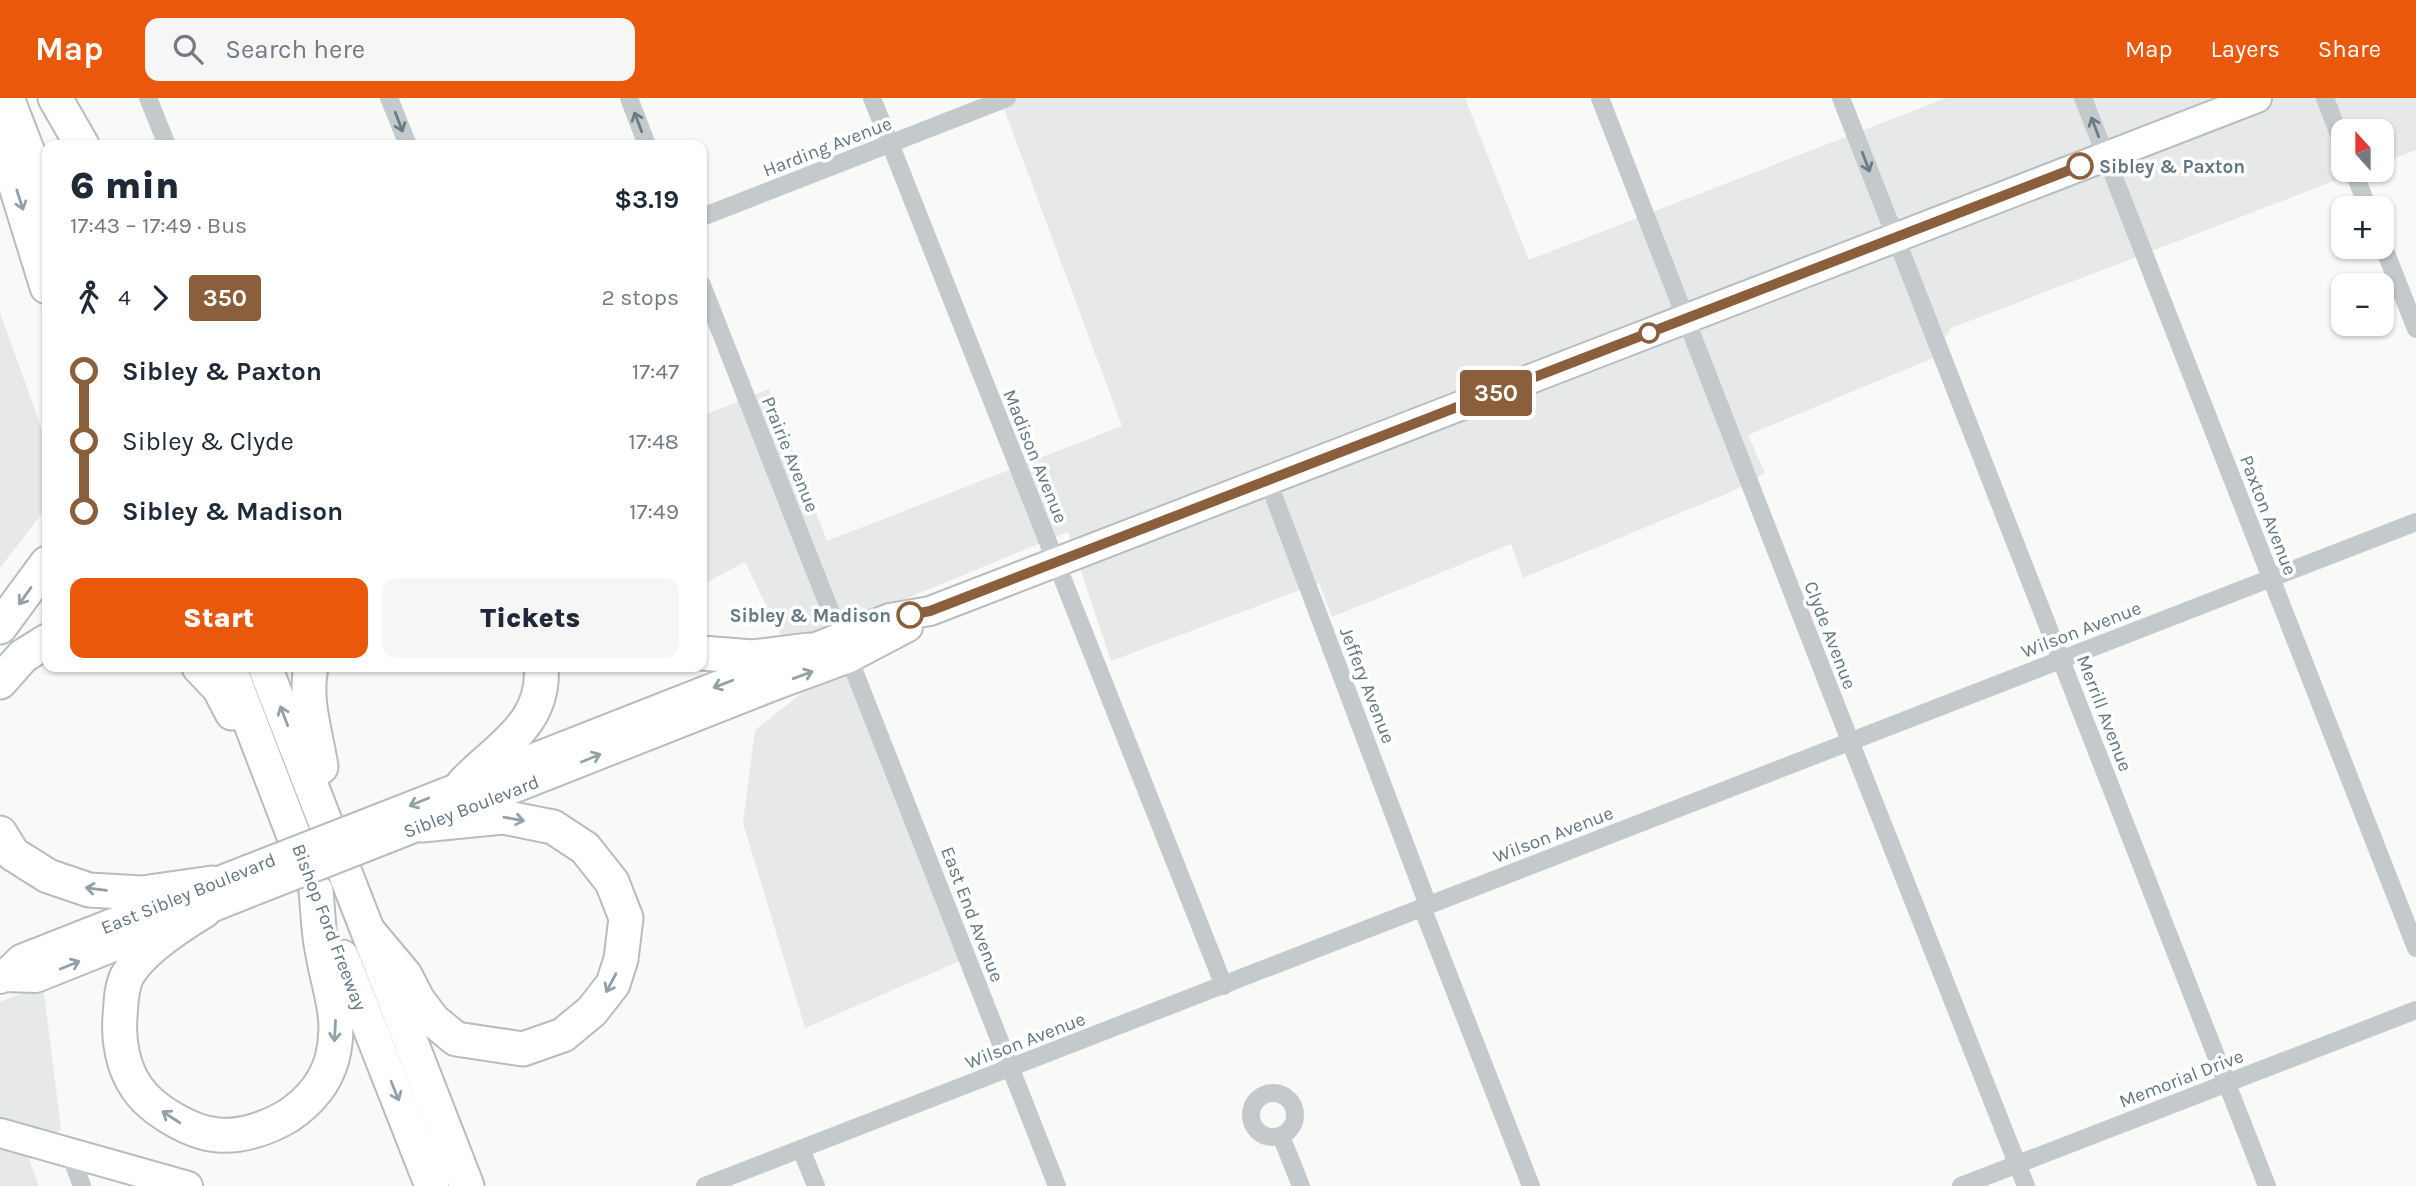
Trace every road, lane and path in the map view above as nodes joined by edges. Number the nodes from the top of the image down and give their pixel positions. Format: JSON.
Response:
{"nodes":[{"id":1,"x":7,"y":98,"type":"edge"},
{"id":2,"x":45,"y":98,"type":"edge"},
{"id":3,"x":55,"y":98,"type":"edge"},
{"id":4,"x":148,"y":98,"type":"edge"},
{"id":5,"x":389,"y":98,"type":"edge"},
{"id":6,"x":629,"y":98,"type":"edge"},
{"id":7,"x":872,"y":98,"type":"edge"},
{"id":8,"x":1007,"y":98,"type":"edge"},
{"id":9,"x":1600,"y":98,"type":"edge"},
{"id":10,"x":1841,"y":98,"type":"edge"},
{"id":11,"x":2084,"y":98,"type":"edge"},
{"id":12,"x":2257,"y":98,"type":"edge"},
{"id":13,"x":2325,"y":98,"type":"edge"},
{"id":14,"x":2333,"y":119,"type":"edge"},
{"id":15,"x":0,"y":135,"type":"edge"},
{"id":16,"x":61,"y":140,"type":"edge"},
{"id":17,"x":79,"y":140,"type":"edge"},
{"id":18,"x":165,"y":140,"type":"edge"},
{"id":19,"x":406,"y":140,"type":"edge"},
{"id":20,"x":645,"y":140,"type":"edge"},
{"id":21,"x":890,"y":144,"type":"junction"},
{"id":22,"x":2106,"y":156,"type":"junction"},
{"id":23,"x":42,"y":189,"type":"edge"},
{"id":24,"x":707,"y":215,"type":"edge"},
{"id":25,"x":1895,"y":237,"type":"junction"},
{"id":26,"x":2388,"y":259,"type":"edge"},
{"id":27,"x":42,"y":271,"type":"edge"},
{"id":28,"x":707,"y":298,"type":"edge"},
{"id":29,"x":1686,"y":319,"type":"junction"},
{"id":30,"x":2416,"y":329,"type":"edge"},
{"id":31,"x":1268,"y":481,"type":"junction"},
{"id":32,"x":2416,"y":522,"type":"edge"},
{"id":33,"x":1056,"y":563,"type":"junction"},
{"id":34,"x":42,"y":570,"type":"edge"},
{"id":35,"x":2271,"y":578,"type":"junction"},
{"id":36,"x":0,"y":627,"type":"edge"},
{"id":37,"x":42,"y":644,"type":"edge"},
{"id":38,"x":845,"y":648,"type":"junction"},
{"id":39,"x":809,"y":650,"type":"junction"},
{"id":40,"x":707,"y":653,"type":"edge"},
{"id":41,"x":2061,"y":659,"type":"junction"},
{"id":42,"x":205,"y":672,"type":"edge"},
{"id":43,"x":231,"y":672,"type":"edge"},
{"id":44,"x":267,"y":672,"type":"edge"},
{"id":45,"x":310,"y":672,"type":"edge"},
{"id":46,"x":542,"y":672,"type":"edge"},
{"id":47,"x":0,"y":682,"type":"edge"},
{"id":48,"x":1850,"y":741,"type":"junction"},
{"id":49,"x":266,"y":761,"type":"junction"},
{"id":50,"x":463,"y":785,"type":"junction"},
{"id":51,"x":327,"y":825,"type":"junction"},
{"id":52,"x":422,"y":825,"type":"junction"},
{"id":53,"x":387,"y":827,"type":"junction"},
{"id":54,"x":0,"y":833,"type":"edge"},
{"id":55,"x":316,"y":891,"type":"junction"},
{"id":56,"x":208,"y":897,"type":"junction"},
{"id":57,"x":1425,"y":906,"type":"junction"},
{"id":58,"x":369,"y":932,"type":"junction"},
{"id":59,"x":2416,"y":948,"type":"edge"},
{"id":60,"x":2,"y":978,"type":"edge"},
{"id":61,"x":1224,"y":986,"type":"junction"},
{"id":62,"x":2416,"y":1010,"type":"edge"},
{"id":63,"x":1011,"y":1068,"type":"junction"},
{"id":64,"x":2227,"y":1083,"type":"junction"},
{"id":65,"x":0,"y":1133,"type":"edge"},
{"id":66,"x":1281,"y":1136,"type":"dead end"},
{"id":67,"x":801,"y":1149,"type":"junction"},
{"id":68,"x":69,"y":1154,"type":"junction"},
{"id":69,"x":2018,"y":1164,"type":"junction"},
{"id":70,"x":82,"y":1186,"type":"edge"},
{"id":71,"x":188,"y":1186,"type":"edge"},
{"id":72,"x":432,"y":1186,"type":"edge"},
{"id":73,"x":467,"y":1186,"type":"edge"},
{"id":74,"x":705,"y":1186,"type":"edge"},
{"id":75,"x":816,"y":1186,"type":"edge"},
{"id":76,"x":1057,"y":1186,"type":"edge"},
{"id":77,"x":1301,"y":1186,"type":"edge"},
{"id":78,"x":1531,"y":1186,"type":"edge"},
{"id":79,"x":1961,"y":1186,"type":"edge"},
{"id":80,"x":2026,"y":1186,"type":"edge"},
{"id":81,"x":2267,"y":1186,"type":"edge"}],
"edges":[{"from":1,"to":23,"type":"highway"},
{"from":2,"to":16,"type":"highway"},
{"from":3,"to":17,"type":"highway"},
{"from":4,"to":18,"type":"street"},
{"from":5,"to":19,"type":"street","one_way":true},
{"from":20,"to":6,"type":"street","one_way":true},
{"from":7,"to":21,"type":"street","name":"Madison Avenue"},
{"from":8,"to":21,"type":"street","name":"Harding Avenue"},
{"from":9,"to":29,"type":"street","name":"Clyde Avenue"},
{"from":10,"to":25,"type":"street","name":"Merrill Avenue","one_way":true},
{"from":22,"to":11,"type":"street","name":"Paxton Avenue","one_way":true},
{"from":12,"to":22,"type":"main road","name":"Sibley Boulevard"},
{"from":13,"to":14,"type":"street"},
{"from":15,"to":27,"type":"highway","one_way":true},
{"from":21,"to":24,"type":"street","name":"Harding Avenue"},
{"from":21,"to":33,"type":"street","name":"Madison Avenue"},
{"from":22,"to":25,"type":"main road","name":"Sibley Boulevard"},
{"from":22,"to":35,"type":"street","name":"Paxton Avenue"},
{"from":25,"to":29,"type":"main road","name":"Sibley Boulevard"},
{"from":25,"to":41,"type":"street","name":"Merrill Avenue"},
{"from":26,"to":30,"type":"street"},
{"from":28,"to":38,"type":"street","name":"Prairie Avenue"},
{"from":29,"to":31,"type":"main road","name":"Sibley Boulevard"},
{"from":29,"to":48,"type":"street","name":"Clyde Avenue"},
{"from":31,"to":33,"type":"main road","name":"Sibley Boulevard"},
{"from":31,"to":57,"type":"street","name":"Jeffery Avenue"},
{"from":32,"to":35,"type":"street","name":"Wilson Avenue"},
{"from":33,"to":38,"type":"main road","name":"Sibley Boulevard"},
{"from":33,"to":61,"type":"street","name":"Madison Avenue"},
{"from":34,"to":36,"type":"highway","one_way":true},
{"from":35,"to":41,"type":"street","name":"Wilson Avenue"},
{"from":35,"to":59,"type":"street","name":"Paxton Avenue"},
{"from":37,"to":47,"type":"highway"},
{"from":38,"to":39,"type":"main road","name":"Sibley Boulevard"},
{"from":52,"to":38,"type":"main road","name":"Sibley Boulevard","one_way":true},
{"from":38,"to":63,"type":"street","name":"East End Avenue"},
{"from":39,"to":40,"type":"highway"},
{"from":39,"to":50,"type":"main road","name":"Sibley Boulevard","one_way":true},
{"from":41,"to":48,"type":"street","name":"Wilson Avenue"},
{"from":41,"to":64,"type":"street","name":"Merrill Avenue"},
{"from":42,"to":49,"type":"highway"},
{"from":43,"to":49,"type":"highway","name":"Bishop Ford Freeway"},
{"from":51,"to":44,"type":"highway","name":"Bishop Ford Freeway","one_way":true},
{"from":45,"to":51,"type":"highway"},
{"from":46,"to":50,"type":"highway"},
{"from":48,"to":57,"type":"street","name":"Wilson Avenue"},
{"from":48,"to":69,"type":"street","name":"Clyde Avenue"},
{"from":49,"to":55,"type":"highway","name":"Bishop Ford Freeway"},
{"from":50,"to":53,"type":"main road","name":"Sibley Boulevard","one_way":true},
{"from":51,"to":58,"type":"highway","name":"Bishop Ford Freeway"},
{"from":52,"to":53,"type":"main road","name":"Sibley Boulevard"},
{"from":52,"to":58,"type":"highway","one_way":true},
{"from":53,"to":56,"type":"main road","name":"East Sibley Boulevard","bridge":true},
{"from":56,"to":54,"type":"highway","one_way":true},
{"from":55,"to":56,"type":"highway","one_way":true},
{"from":55,"to":72,"type":"highway","name":"Bishop Ford Freeway","one_way":true},
{"from":56,"to":60,"type":"main road"},
{"from":57,"to":61,"type":"street","name":"Wilson Avenue"},
{"from":57,"to":78,"type":"street","name":"Jeffery Avenue"},
{"from":58,"to":73,"type":"highway","name":"Bishop Ford Freeway"},
{"from":61,"to":63,"type":"street","name":"Wilson Avenue"},
{"from":62,"to":64,"type":"street","name":"Memorial Drive"},
{"from":63,"to":67,"type":"street","name":"Wilson Avenue"},
{"from":63,"to":76,"type":"street","name":"East End Avenue"},
{"from":64,"to":69,"type":"street","name":"Memorial Drive"},
{"from":64,"to":81,"type":"street","name":"Merrill Avenue"},
{"from":65,"to":68,"type":"main road"},
{"from":66,"to":77,"type":"street"},
{"from":67,"to":74,"type":"street","name":"Wilson Avenue"},
{"from":67,"to":75,"type":"street"},
{"from":68,"to":70,"type":"street"},
{"from":68,"to":71,"type":"main road"},
{"from":69,"to":79,"type":"street","name":"Memorial Drive"},
{"from":69,"to":80,"type":"street","name":"Clyde Avenue"}]}
